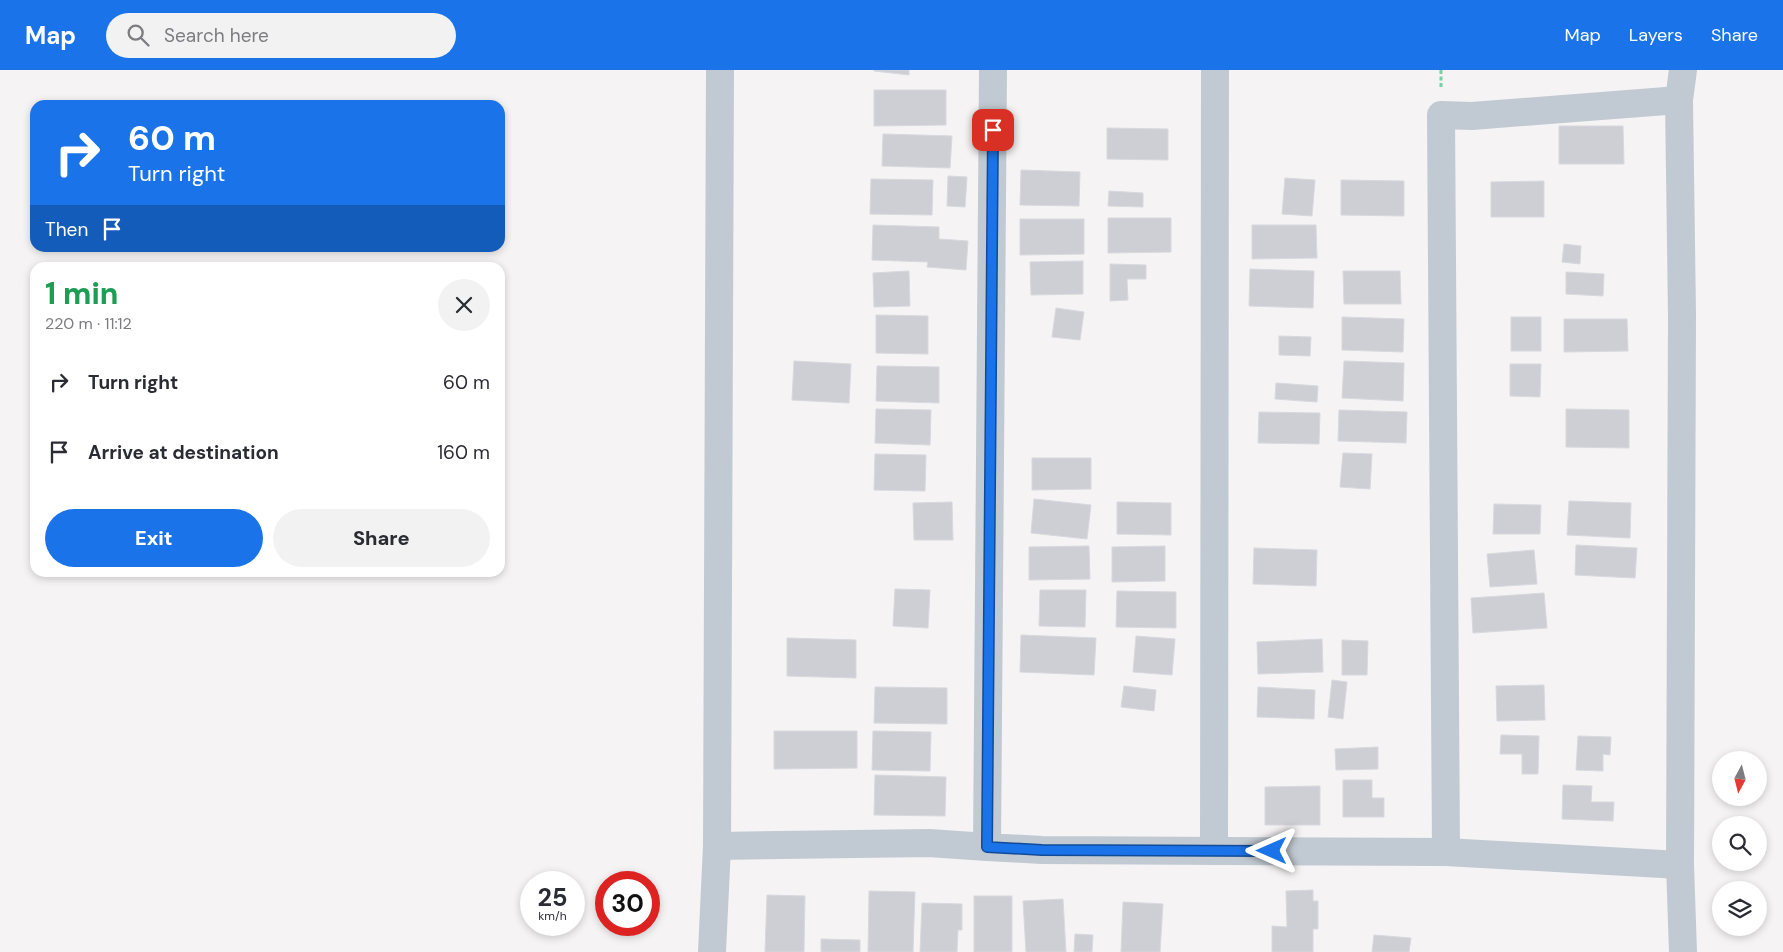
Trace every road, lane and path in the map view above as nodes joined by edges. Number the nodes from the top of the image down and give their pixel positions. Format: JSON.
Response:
{"nodes":[{"id":1,"x":720,"y":70,"type":"edge"},
{"id":2,"x":993,"y":70,"type":"edge"},
{"id":3,"x":1215,"y":70,"type":"edge"},
{"id":4,"x":1683,"y":70,"type":"edge"},
{"id":5,"x":1679,"y":100,"type":"junction"},
{"id":6,"x":717,"y":846,"type":"junction"},
{"id":7,"x":987,"y":847,"type":"junction"},
{"id":8,"x":1214,"y":851,"type":"junction"},
{"id":9,"x":1446,"y":852,"type":"junction"},
{"id":10,"x":1680,"y":865,"type":"junction"},
{"id":11,"x":712,"y":952,"type":"edge"},
{"id":12,"x":1684,"y":952,"type":"edge"}],
"edges":[{"from":1,"to":6,"type":"street"},
{"from":2,"to":7,"type":"street"},
{"from":3,"to":8,"type":"street"},
{"from":4,"to":5,"type":"street"},
{"from":5,"to":9,"type":"street"},
{"from":5,"to":10,"type":"street"},
{"from":6,"to":7,"type":"street"},
{"from":6,"to":11,"type":"street"},
{"from":7,"to":8,"type":"street"},
{"from":8,"to":9,"type":"street"},
{"from":9,"to":10,"type":"street"},
{"from":10,"to":12,"type":"street"}]}
